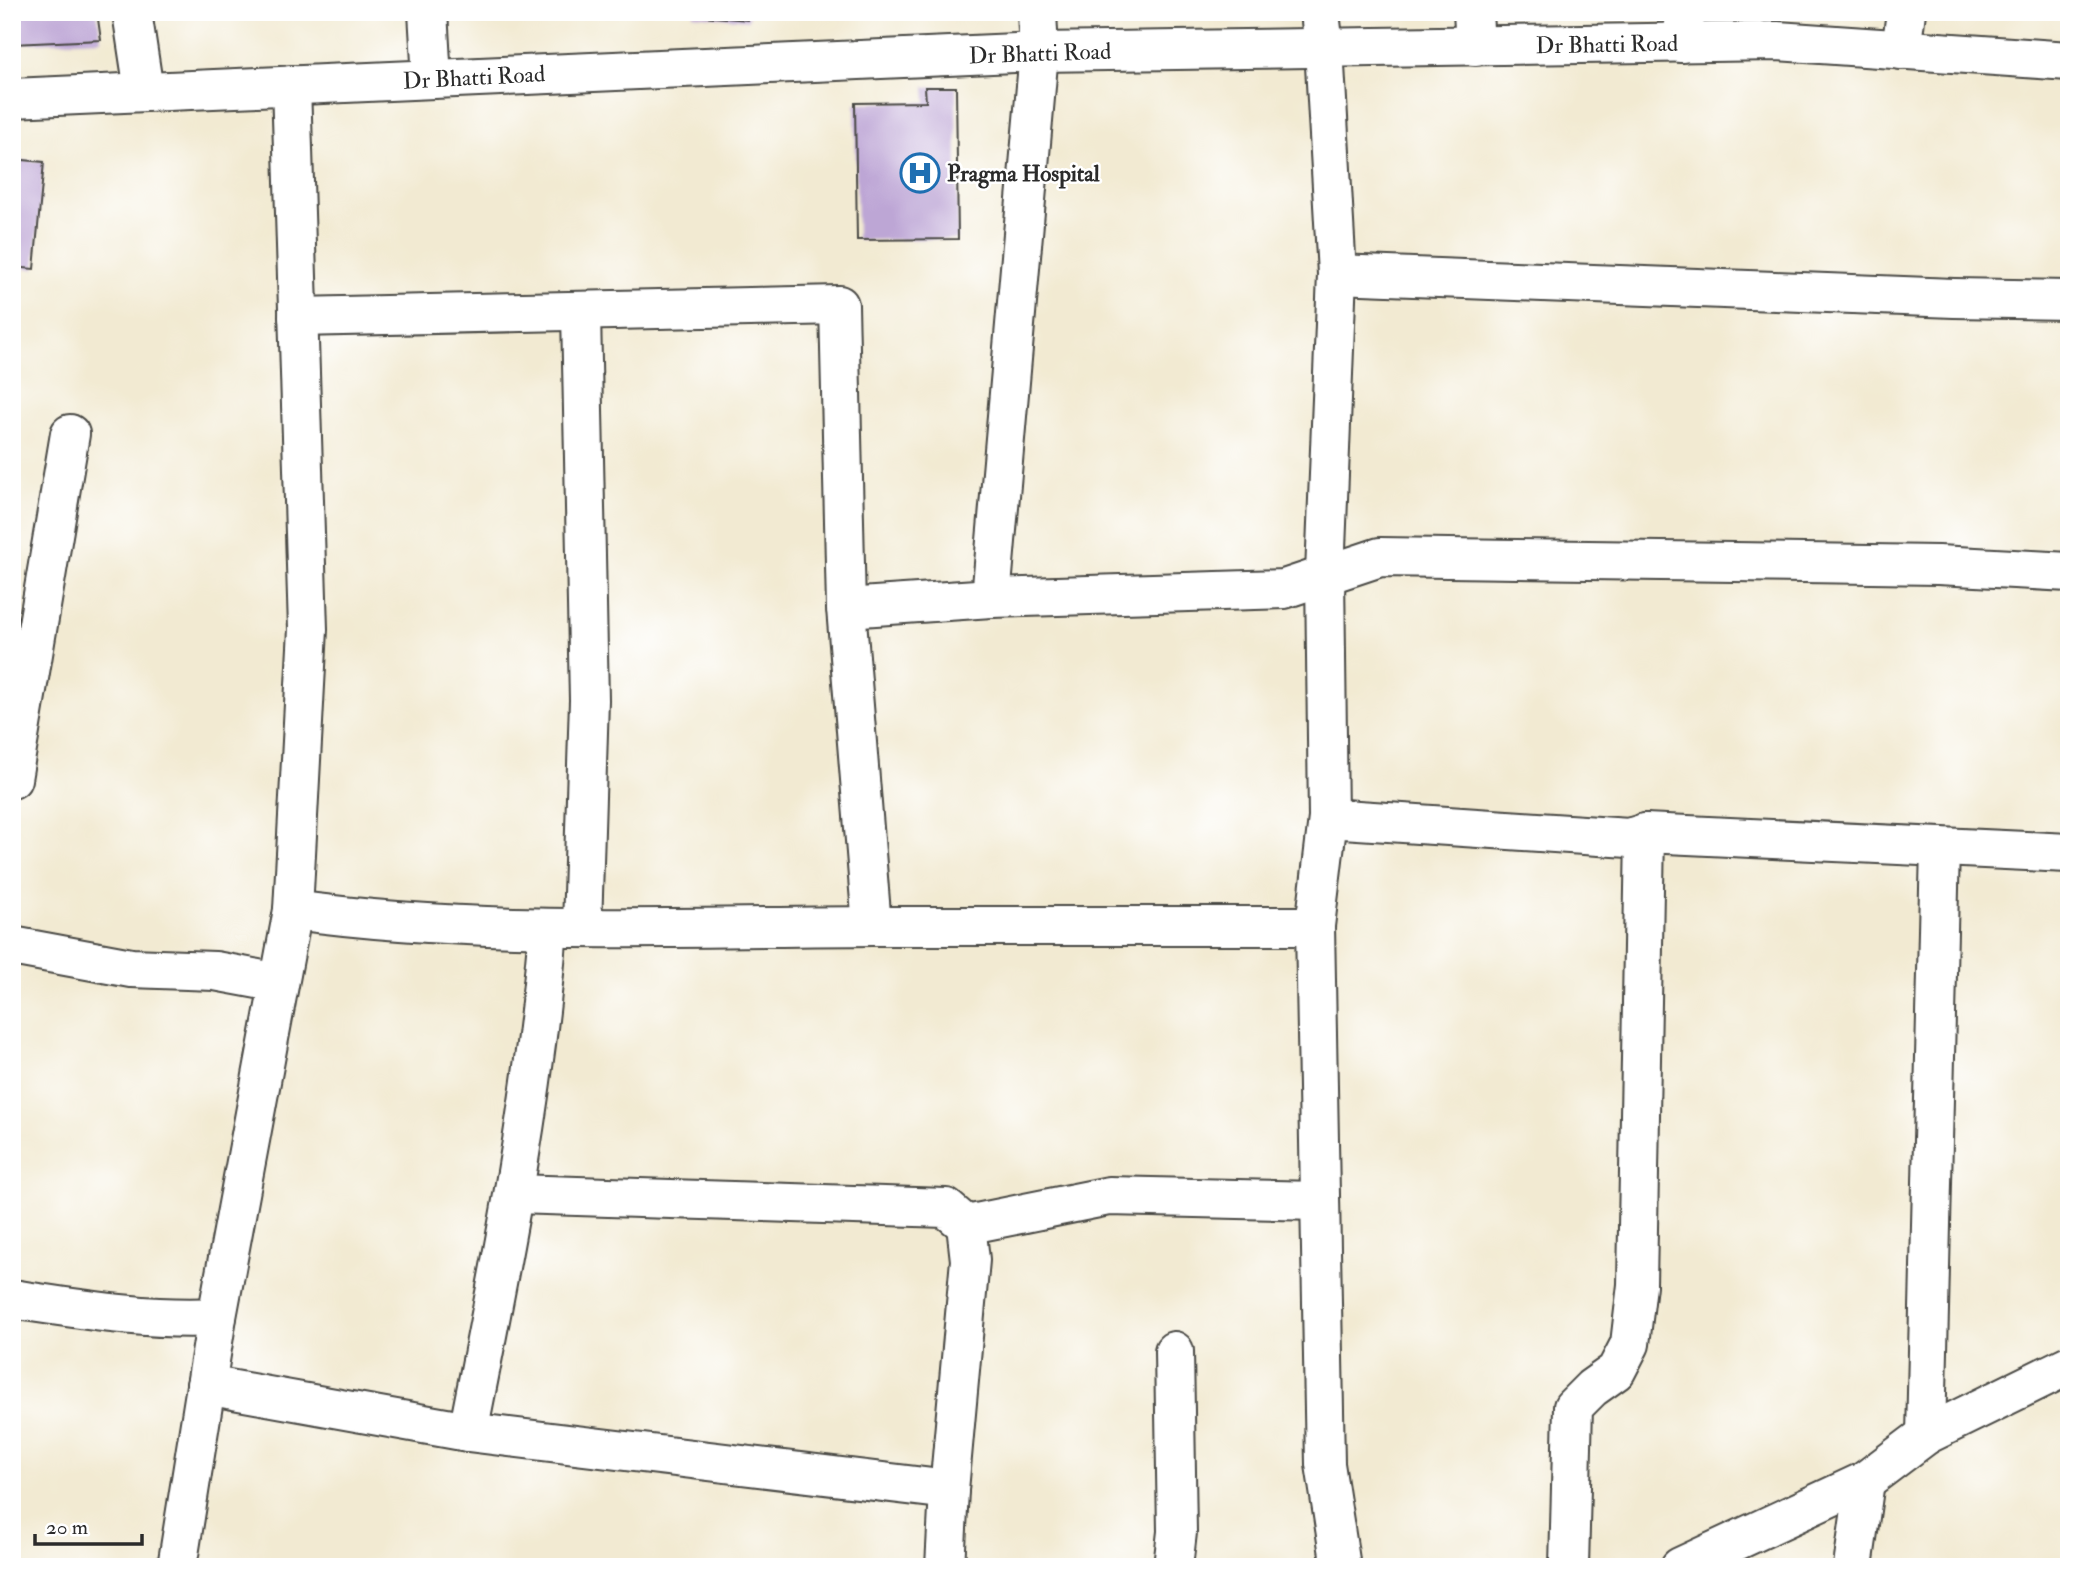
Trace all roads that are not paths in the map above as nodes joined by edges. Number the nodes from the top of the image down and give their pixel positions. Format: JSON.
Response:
{"nodes":[{"id":1,"x":132,"y":12,"type":"edge"},
{"id":2,"x":428,"y":12,"type":"edge"},
{"id":3,"x":1037,"y":12,"type":"edge"},
{"id":4,"x":1906,"y":12,"type":"edge"},
{"id":5,"x":1684,"y":27,"type":"edge"},
{"id":6,"x":1474,"y":29,"type":"edge"},
{"id":7,"x":1322,"y":30,"type":"edge"},
{"id":8,"x":1901,"y":50,"type":"junction"},
{"id":9,"x":1039,"y":52,"type":"junction"},
{"id":10,"x":2069,"y":61,"type":"edge"},
{"id":11,"x":432,"y":79,"type":"junction"},
{"id":12,"x":291,"y":85,"type":"junction"},
{"id":13,"x":144,"y":92,"type":"junction"},
{"id":14,"x":12,"y":98,"type":"edge"},
{"id":15,"x":1337,"y":274,"type":"junction"},
{"id":16,"x":2069,"y":300,"type":"edge"},
{"id":17,"x":581,"y":313,"type":"junction"},
{"id":18,"x":298,"y":317,"type":"junction"},
{"id":19,"x":71,"y":434,"type":"dead end"},
{"id":20,"x":2069,"y":572,"type":"edge"},
{"id":21,"x":1325,"y":574,"type":"junction"},
{"id":22,"x":991,"y":598,"type":"junction"},
{"id":23,"x":846,"y":608,"type":"junction"},
{"id":24,"x":12,"y":779,"type":"edge"},
{"id":25,"x":1328,"y":818,"type":"junction"},
{"id":26,"x":1645,"y":833,"type":"junction"},
{"id":27,"x":1940,"y":847,"type":"junction"},
{"id":28,"x":2069,"y":853,"type":"edge"},
{"id":29,"x":293,"y":909,"type":"junction"},
{"id":30,"x":872,"y":926,"type":"junction"},
{"id":31,"x":1315,"y":926,"type":"junction"},
{"id":32,"x":565,"y":927,"type":"junction"},
{"id":33,"x":12,"y":946,"type":"edge"},
{"id":34,"x":279,"y":983,"type":"junction"},
{"id":35,"x":515,"y":1194,"type":"junction"},
{"id":36,"x":1319,"y":1201,"type":"junction"},
{"id":37,"x":966,"y":1225,"type":"junction"},
{"id":38,"x":12,"y":1298,"type":"edge"},
{"id":39,"x":217,"y":1317,"type":"junction"},
{"id":40,"x":1174,"y":1351,"type":"dead end"},
{"id":41,"x":2069,"y":1365,"type":"edge"},
{"id":42,"x":206,"y":1385,"type":"junction"},
{"id":43,"x":468,"y":1432,"type":"junction"},
{"id":44,"x":1926,"y":1434,"type":"junction"},
{"id":45,"x":1865,"y":1481,"type":"junction"},
{"id":46,"x":949,"y":1490,"type":"junction"},
{"id":47,"x":177,"y":1567,"type":"edge"},
{"id":48,"x":945,"y":1567,"type":"edge"},
{"id":49,"x":1173,"y":1567,"type":"edge"},
{"id":50,"x":1341,"y":1567,"type":"edge"},
{"id":51,"x":1569,"y":1567,"type":"edge"},
{"id":52,"x":1679,"y":1567,"type":"edge"},
{"id":53,"x":1853,"y":1567,"type":"edge"}],
"edges":[{"from":1,"to":13,"type":"street"},
{"from":2,"to":11,"type":"street"},
{"from":3,"to":9,"type":"street"},
{"from":4,"to":8,"type":"street"},
{"from":5,"to":6,"type":"street","name":"Dr Bhatti Road"},
{"from":5,"to":8,"type":"street","name":"Dr Bhatti Road"},
{"from":6,"to":7,"type":"street","name":"Dr Bhatti Road"},
{"from":7,"to":9,"type":"street","name":"Dr Bhatti Road"},
{"from":7,"to":15,"type":"street"},
{"from":8,"to":10,"type":"street","name":"Dr Bhatti Road"},
{"from":9,"to":11,"type":"street","name":"Dr Bhatti Road"},
{"from":9,"to":22,"type":"street"},
{"from":11,"to":12,"type":"street","name":"Dr Bhatti Road"},
{"from":12,"to":13,"type":"street","name":"Dr Bhatti Road"},
{"from":12,"to":18,"type":"street"},
{"from":13,"to":14,"type":"street","name":"Dr Bhatti Road"},
{"from":15,"to":16,"type":"street"},
{"from":15,"to":21,"type":"street"},
{"from":17,"to":18,"type":"street"},
{"from":17,"to":23,"type":"street"},
{"from":17,"to":32,"type":"street"},
{"from":18,"to":29,"type":"street"},
{"from":19,"to":24,"type":"street"},
{"from":20,"to":21,"type":"street"},
{"from":21,"to":22,"type":"street"},
{"from":21,"to":25,"type":"street"},
{"from":22,"to":23,"type":"street"},
{"from":23,"to":30,"type":"street"},
{"from":25,"to":26,"type":"street"},
{"from":25,"to":31,"type":"street"},
{"from":26,"to":27,"type":"street"},
{"from":26,"to":51,"type":"street"},
{"from":27,"to":28,"type":"street"},
{"from":27,"to":44,"type":"street"},
{"from":29,"to":32,"type":"street"},
{"from":29,"to":34,"type":"street"},
{"from":30,"to":31,"type":"street"},
{"from":30,"to":32,"type":"street"},
{"from":31,"to":36,"type":"street"},
{"from":32,"to":35,"type":"street"},
{"from":33,"to":34,"type":"street"},
{"from":34,"to":39,"type":"street"},
{"from":35,"to":37,"type":"street"},
{"from":35,"to":43,"type":"street"},
{"from":36,"to":37,"type":"street"},
{"from":36,"to":50,"type":"street"},
{"from":37,"to":46,"type":"street"},
{"from":38,"to":39,"type":"street"},
{"from":39,"to":42,"type":"street"},
{"from":40,"to":49,"type":"street"},
{"from":41,"to":44,"type":"street"},
{"from":42,"to":43,"type":"street"},
{"from":42,"to":47,"type":"street"},
{"from":43,"to":46,"type":"street"},
{"from":44,"to":45,"type":"street"},
{"from":45,"to":52,"type":"street"},
{"from":45,"to":53,"type":"street"},
{"from":46,"to":48,"type":"street"}]}
